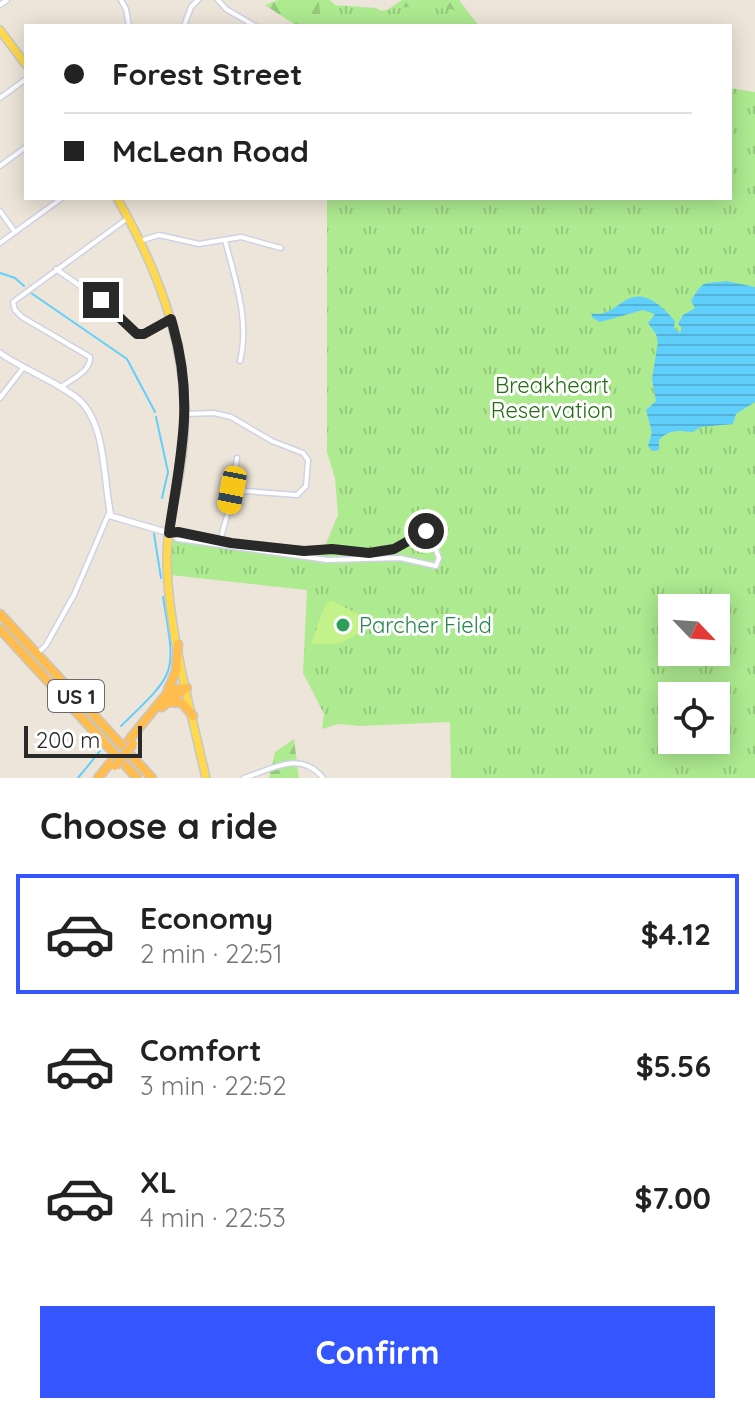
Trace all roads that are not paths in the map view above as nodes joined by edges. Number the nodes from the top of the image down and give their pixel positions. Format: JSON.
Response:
{"nodes":[{"id":1,"x":7,"y":0,"type":"edge"},
{"id":2,"x":121,"y":0,"type":"edge"},
{"id":3,"x":198,"y":0,"type":"edge"},
{"id":4,"x":218,"y":0,"type":"edge"},
{"id":5,"x":0,"y":5,"type":"edge"},
{"id":6,"x":129,"y":24,"type":"edge"},
{"id":7,"x":185,"y":24,"type":"edge"},
{"id":8,"x":252,"y":24,"type":"edge"},
{"id":9,"x":0,"y":30,"type":"edge"},
{"id":10,"x":24,"y":62,"type":"edge"},
{"id":11,"x":24,"y":80,"type":"edge"},
{"id":12,"x":0,"y":98,"type":"edge"},
{"id":13,"x":24,"y":148,"type":"edge"},
{"id":14,"x":0,"y":166,"type":"edge"},
{"id":15,"x":59,"y":200,"type":"edge"},
{"id":16,"x":118,"y":200,"type":"edge"},
{"id":17,"x":0,"y":211,"type":"edge"},
{"id":18,"x":128,"y":218,"type":"junction"},
{"id":19,"x":15,"y":232,"type":"junction"},
{"id":20,"x":225,"y":240,"type":"junction"},
{"id":21,"x":140,"y":241,"type":"junction"},
{"id":22,"x":0,"y":243,"type":"edge"},
{"id":23,"x":281,"y":248,"type":"dead end"},
{"id":24,"x":56,"y":269,"type":"junction"},
{"id":25,"x":171,"y":319,"type":"junction"},
{"id":26,"x":0,"y":353,"type":"edge"},
{"id":27,"x":240,"y":361,"type":"dead end"},
{"id":28,"x":23,"y":368,"type":"junction"},
{"id":29,"x":60,"y":388,"type":"junction"},
{"id":30,"x":0,"y":398,"type":"edge"},
{"id":31,"x":185,"y":414,"type":"junction"},
{"id":32,"x":237,"y":458,"type":"dead end"},
{"id":33,"x":232,"y":490,"type":"junction"},
{"id":34,"x":109,"y":513,"type":"junction"},
{"id":35,"x":169,"y":533,"type":"junction"},
{"id":36,"x":220,"y":541,"type":"junction"},
{"id":37,"x":347,"y":551,"type":"junction"},
{"id":38,"x":388,"y":551,"type":"junction"},
{"id":39,"x":389,"y":559,"type":"junction"},
{"id":40,"x":346,"y":560,"type":"junction"},
{"id":41,"x":0,"y":614,"type":"edge"},
{"id":42,"x":0,"y":629,"type":"edge"},
{"id":43,"x":178,"y":644,"type":"junction"},
{"id":44,"x":37,"y":653,"type":"junction"},
{"id":45,"x":187,"y":688,"type":"junction"},
{"id":46,"x":165,"y":699,"type":"junction"},
{"id":47,"x":193,"y":716,"type":"junction"},
{"id":48,"x":113,"y":764,"type":"junction"},
{"id":49,"x":98,"y":778,"type":"edge"},
{"id":50,"x":105,"y":778,"type":"edge"},
{"id":51,"x":137,"y":778,"type":"edge"},
{"id":52,"x":152,"y":778,"type":"edge"},
{"id":53,"x":206,"y":778,"type":"edge"},
{"id":54,"x":244,"y":778,"type":"edge"},
{"id":55,"x":323,"y":778,"type":"edge"}],
"edges":[{"from":1,"to":5,"type":"street"},
{"from":2,"to":6,"type":"street"},
{"from":3,"to":7,"type":"street"},
{"from":4,"to":8,"type":"street"},
{"from":9,"to":10,"type":"main road"},
{"from":11,"to":12,"type":"street"},
{"from":13,"to":14,"type":"street"},
{"from":15,"to":19,"type":"street"},
{"from":16,"to":18,"type":"main road"},
{"from":17,"to":19,"type":"street"},
{"from":18,"to":21,"type":"main road"},
{"from":18,"to":24,"type":"street"},
{"from":19,"to":22,"type":"street"},
{"from":20,"to":21,"type":"street"},
{"from":20,"to":23,"type":"street"},
{"from":20,"to":27,"type":"street"},
{"from":21,"to":25,"type":"main road"},
{"from":24,"to":25,"type":"street"},
{"from":24,"to":29,"type":"street"},
{"from":25,"to":31,"type":"main road"},
{"from":26,"to":28,"type":"street"},
{"from":28,"to":29,"type":"street"},
{"from":28,"to":30,"type":"street"},
{"from":29,"to":34,"type":"street"},
{"from":31,"to":33,"type":"street"},
{"from":31,"to":35,"type":"main road"},
{"from":32,"to":33,"type":"street"},
{"from":33,"to":36,"type":"street"},
{"from":34,"to":35,"type":"street"},
{"from":34,"to":44,"type":"street"},
{"from":35,"to":36,"type":"street"},
{"from":35,"to":40,"type":"street"},
{"from":35,"to":43,"type":"main road"},
{"from":36,"to":37,"type":"street"},
{"from":37,"to":38,"type":"street"},
{"from":37,"to":40,"type":"street"},
{"from":38,"to":39,"type":"street"},
{"from":38,"to":39,"type":"street"},
{"from":39,"to":40,"type":"street"},
{"from":41,"to":44,"type":"highway","number":"US 1"},
{"from":42,"to":51,"type":"highway","number":"US 1"},
{"from":43,"to":45,"type":"main road"},
{"from":43,"to":46,"type":"highway"},
{"from":44,"to":52,"type":"highway","number":"US 1"},
{"from":45,"to":46,"type":"highway"},
{"from":45,"to":47,"type":"main road"},
{"from":46,"to":47,"type":"highway"},
{"from":46,"to":48,"type":"highway","bridge":true},
{"from":47,"to":53,"type":"main road"},
{"from":48,"to":49,"type":"highway"},
{"from":48,"to":50,"type":"highway"},
{"from":54,"to":55,"type":"street"}]}
